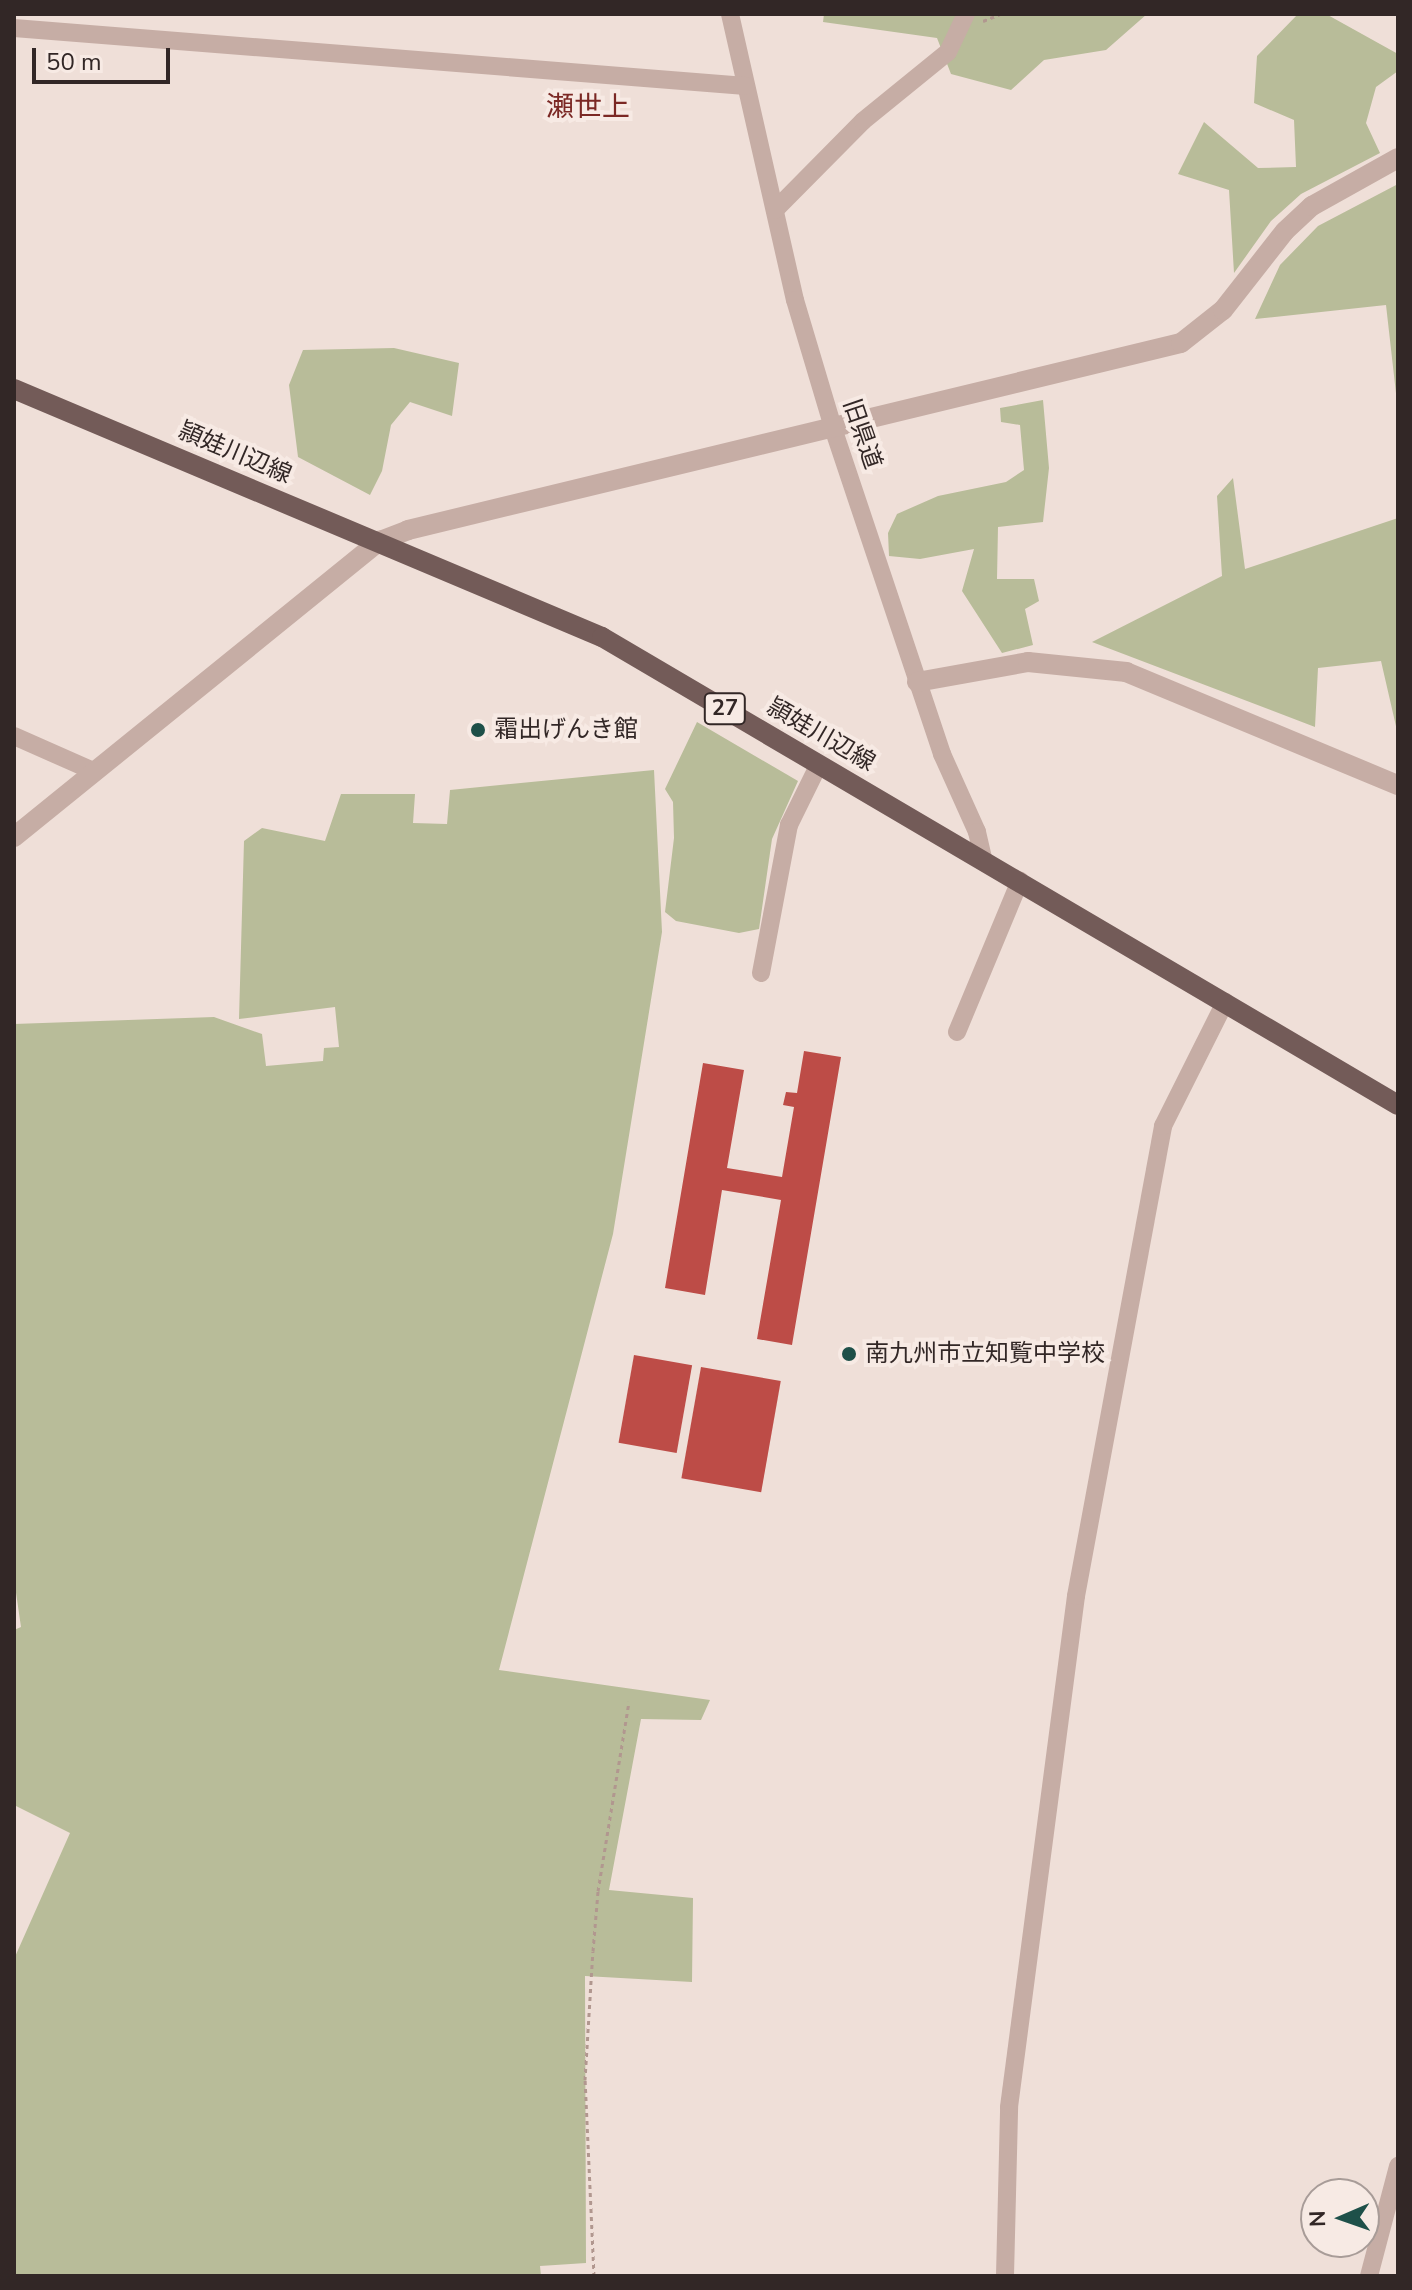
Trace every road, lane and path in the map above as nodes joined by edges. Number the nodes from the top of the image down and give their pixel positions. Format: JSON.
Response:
{"nodes":[{"id":1,"x":730,"y":14,"type":"edge"},
{"id":2,"x":966,"y":14,"type":"edge"},
{"id":3,"x":14,"y":28,"type":"edge"},
{"id":4,"x":746,"y":86,"type":"junction"},
{"id":5,"x":1398,"y":158,"type":"edge"},
{"id":6,"x":775,"y":210,"type":"junction"},
{"id":7,"x":14,"y":389,"type":"edge"},
{"id":8,"x":834,"y":431,"type":"junction"},
{"id":9,"x":380,"y":541,"type":"junction"},
{"id":10,"x":917,"y":682,"type":"junction"},
{"id":11,"x":14,"y":736,"type":"edge"},
{"id":12,"x":819,"y":764,"type":"junction"},
{"id":13,"x":93,"y":771,"type":"junction"},
{"id":14,"x":1398,"y":785,"type":"edge"},
{"id":15,"x":14,"y":837,"type":"edge"},
{"id":16,"x":983,"y":859,"type":"junction"},
{"id":17,"x":1020,"y":881,"type":"junction"},
{"id":18,"x":761,"y":973,"type":"dead end"},
{"id":19,"x":1225,"y":1002,"type":"junction"},
{"id":20,"x":957,"y":1032,"type":"dead end"},
{"id":21,"x":1398,"y":1105,"type":"edge"},
{"id":22,"x":629,"y":1702,"type":"dead end"},
{"id":23,"x":1398,"y":2166,"type":"edge"},
{"id":24,"x":594,"y":2276,"type":"edge"},
{"id":25,"x":1005,"y":2276,"type":"edge"},
{"id":26,"x":1369,"y":2276,"type":"edge"}],
"edges":[{"from":1,"to":4,"type":"street","name":"旧県道"},
{"from":2,"to":6,"type":"street"},
{"from":3,"to":4,"type":"street"},
{"from":4,"to":6,"type":"street","name":"旧県道"},
{"from":5,"to":8,"type":"street"},
{"from":6,"to":8,"type":"street","name":"旧県道"},
{"from":7,"to":9,"type":"main road","name":"頴娃川辺線","number":"27"},
{"from":8,"to":9,"type":"street"},
{"from":8,"to":10,"type":"street","name":"旧県道"},
{"from":9,"to":12,"type":"main road","name":"頴娃川辺線","number":"27"},
{"from":9,"to":13,"type":"street"},
{"from":10,"to":14,"type":"street"},
{"from":10,"to":16,"type":"street","name":"旧県道"},
{"from":11,"to":13,"type":"street"},
{"from":12,"to":16,"type":"main road","name":"頴娃川辺線","number":"27"},
{"from":12,"to":18,"type":"street"},
{"from":13,"to":15,"type":"street"},
{"from":16,"to":17,"type":"main road","name":"頴娃川辺線","number":"27"},
{"from":17,"to":19,"type":"main road","name":"頴娃川辺線","number":"27"},
{"from":17,"to":20,"type":"street"},
{"from":19,"to":21,"type":"main road","name":"頴娃川辺線","number":"27"},
{"from":19,"to":25,"type":"street"},
{"from":22,"to":24,"type":"path"},
{"from":23,"to":26,"type":"street"}]}
